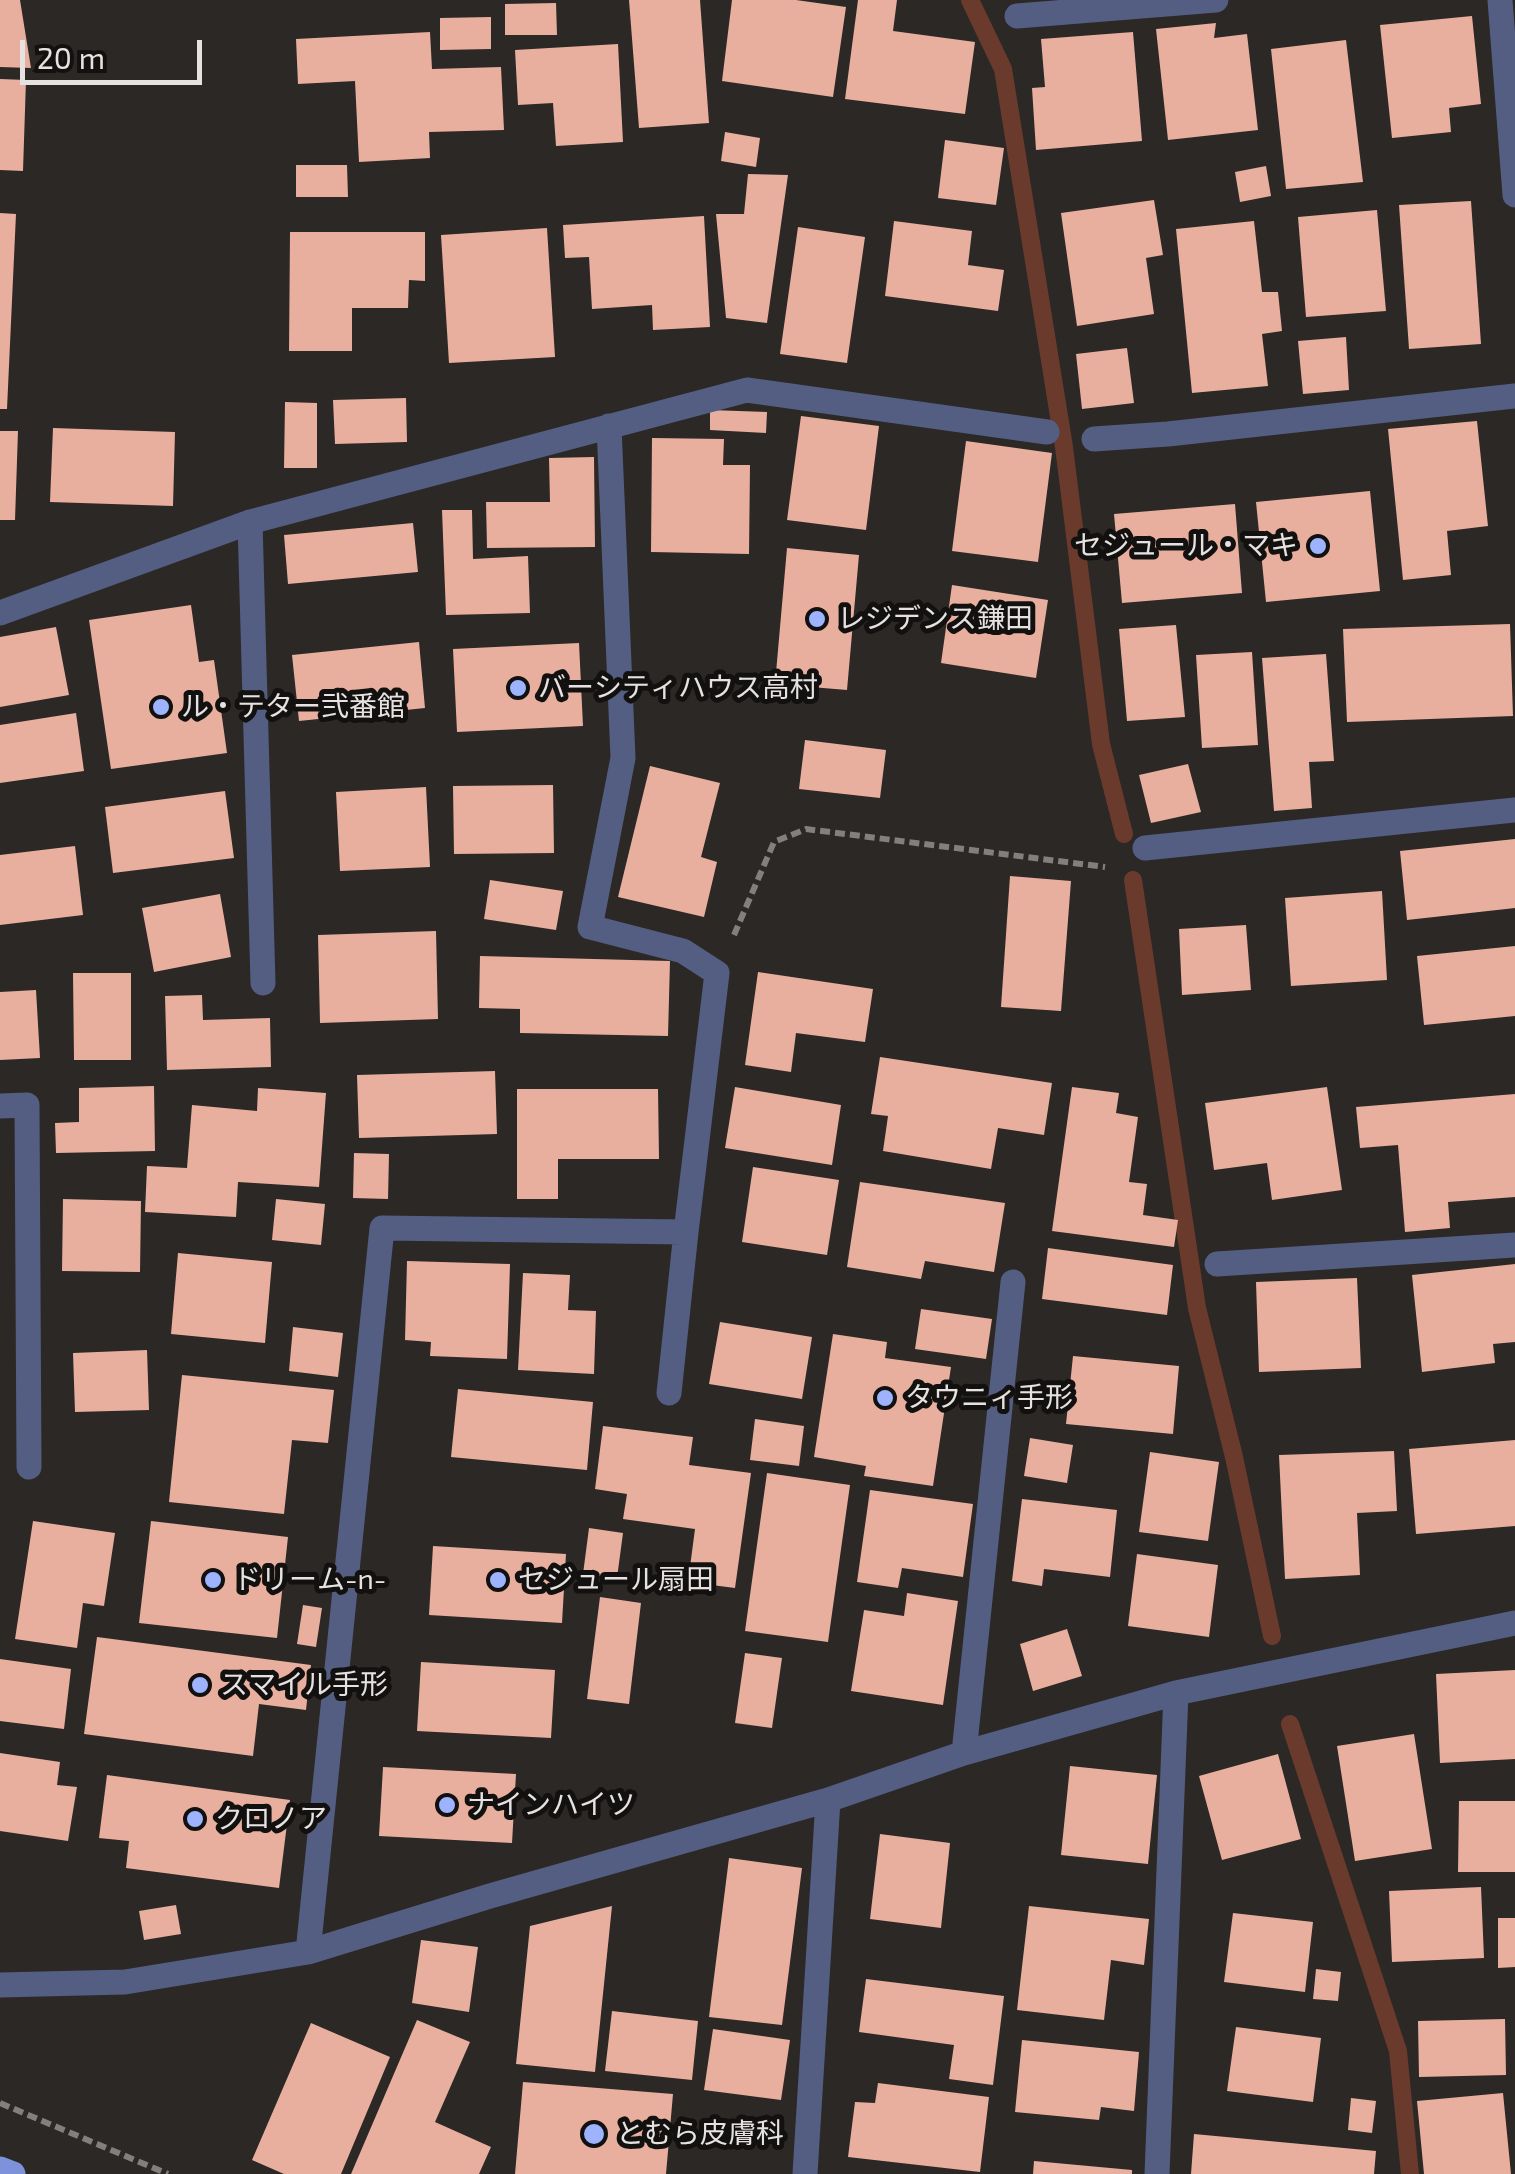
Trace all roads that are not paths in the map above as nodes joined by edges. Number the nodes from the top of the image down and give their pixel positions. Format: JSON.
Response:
{"nodes":[{"id":1,"x":1216,"y":0,"type":"edge"},
{"id":2,"x":1500,"y":0,"type":"edge"},
{"id":3,"x":1105,"y":4,"type":"edge"},
{"id":4,"x":1017,"y":16,"type":"dead end"},
{"id":5,"x":1515,"y":195,"type":"edge"},
{"id":6,"x":1515,"y":396,"type":"edge"},
{"id":7,"x":609,"y":426,"type":"junction"},
{"id":8,"x":1046,"y":432,"type":"dead end"},
{"id":9,"x":1094,"y":439,"type":"dead end"},
{"id":10,"x":250,"y":522,"type":"junction"},
{"id":11,"x":0,"y":613,"type":"edge"},
{"id":12,"x":1515,"y":810,"type":"edge"},
{"id":13,"x":1145,"y":848,"type":"road end"},
{"id":14,"x":262,"y":983,"type":"dead end"},
{"id":15,"x":0,"y":1106,"type":"edge"},
{"id":16,"x":686,"y":1232,"type":"junction"},
{"id":17,"x":1515,"y":1245,"type":"edge"},
{"id":18,"x":1217,"y":1264,"type":"dead end"},
{"id":19,"x":1012,"y":1282,"type":"dead end"},
{"id":20,"x":669,"y":1393,"type":"dead end"},
{"id":21,"x":29,"y":1467,"type":"dead end"},
{"id":22,"x":1515,"y":1623,"type":"edge"},
{"id":23,"x":1176,"y":1693,"type":"junction"},
{"id":24,"x":964,"y":1753,"type":"junction"},
{"id":25,"x":828,"y":1800,"type":"junction"},
{"id":26,"x":308,"y":1952,"type":"junction"},
{"id":27,"x":0,"y":1985,"type":"edge"},
{"id":28,"x":0,"y":2168,"type":"edge"},
{"id":29,"x":12,"y":2174,"type":"edge"},
{"id":30,"x":805,"y":2174,"type":"edge"},
{"id":31,"x":1157,"y":2174,"type":"edge"}],
"edges":[{"from":1,"to":3,"type":"street"},
{"from":2,"to":5,"type":"street"},
{"from":3,"to":4,"type":"street"},
{"from":6,"to":9,"type":"street"},
{"from":7,"to":8,"type":"street"},
{"from":7,"to":10,"type":"street"},
{"from":7,"to":16,"type":"street"},
{"from":10,"to":11,"type":"street"},
{"from":10,"to":14,"type":"street"},
{"from":12,"to":13,"type":"street"},
{"from":15,"to":21,"type":"street"},
{"from":16,"to":20,"type":"street"},
{"from":16,"to":26,"type":"street"},
{"from":17,"to":18,"type":"street"},
{"from":19,"to":24,"type":"street"},
{"from":22,"to":23,"type":"street"},
{"from":23,"to":24,"type":"street"},
{"from":23,"to":31,"type":"street"},
{"from":24,"to":25,"type":"street"},
{"from":25,"to":26,"type":"street"},
{"from":25,"to":30,"type":"street"},
{"from":26,"to":27,"type":"street"},
{"from":28,"to":29,"type":"main road"}]}
